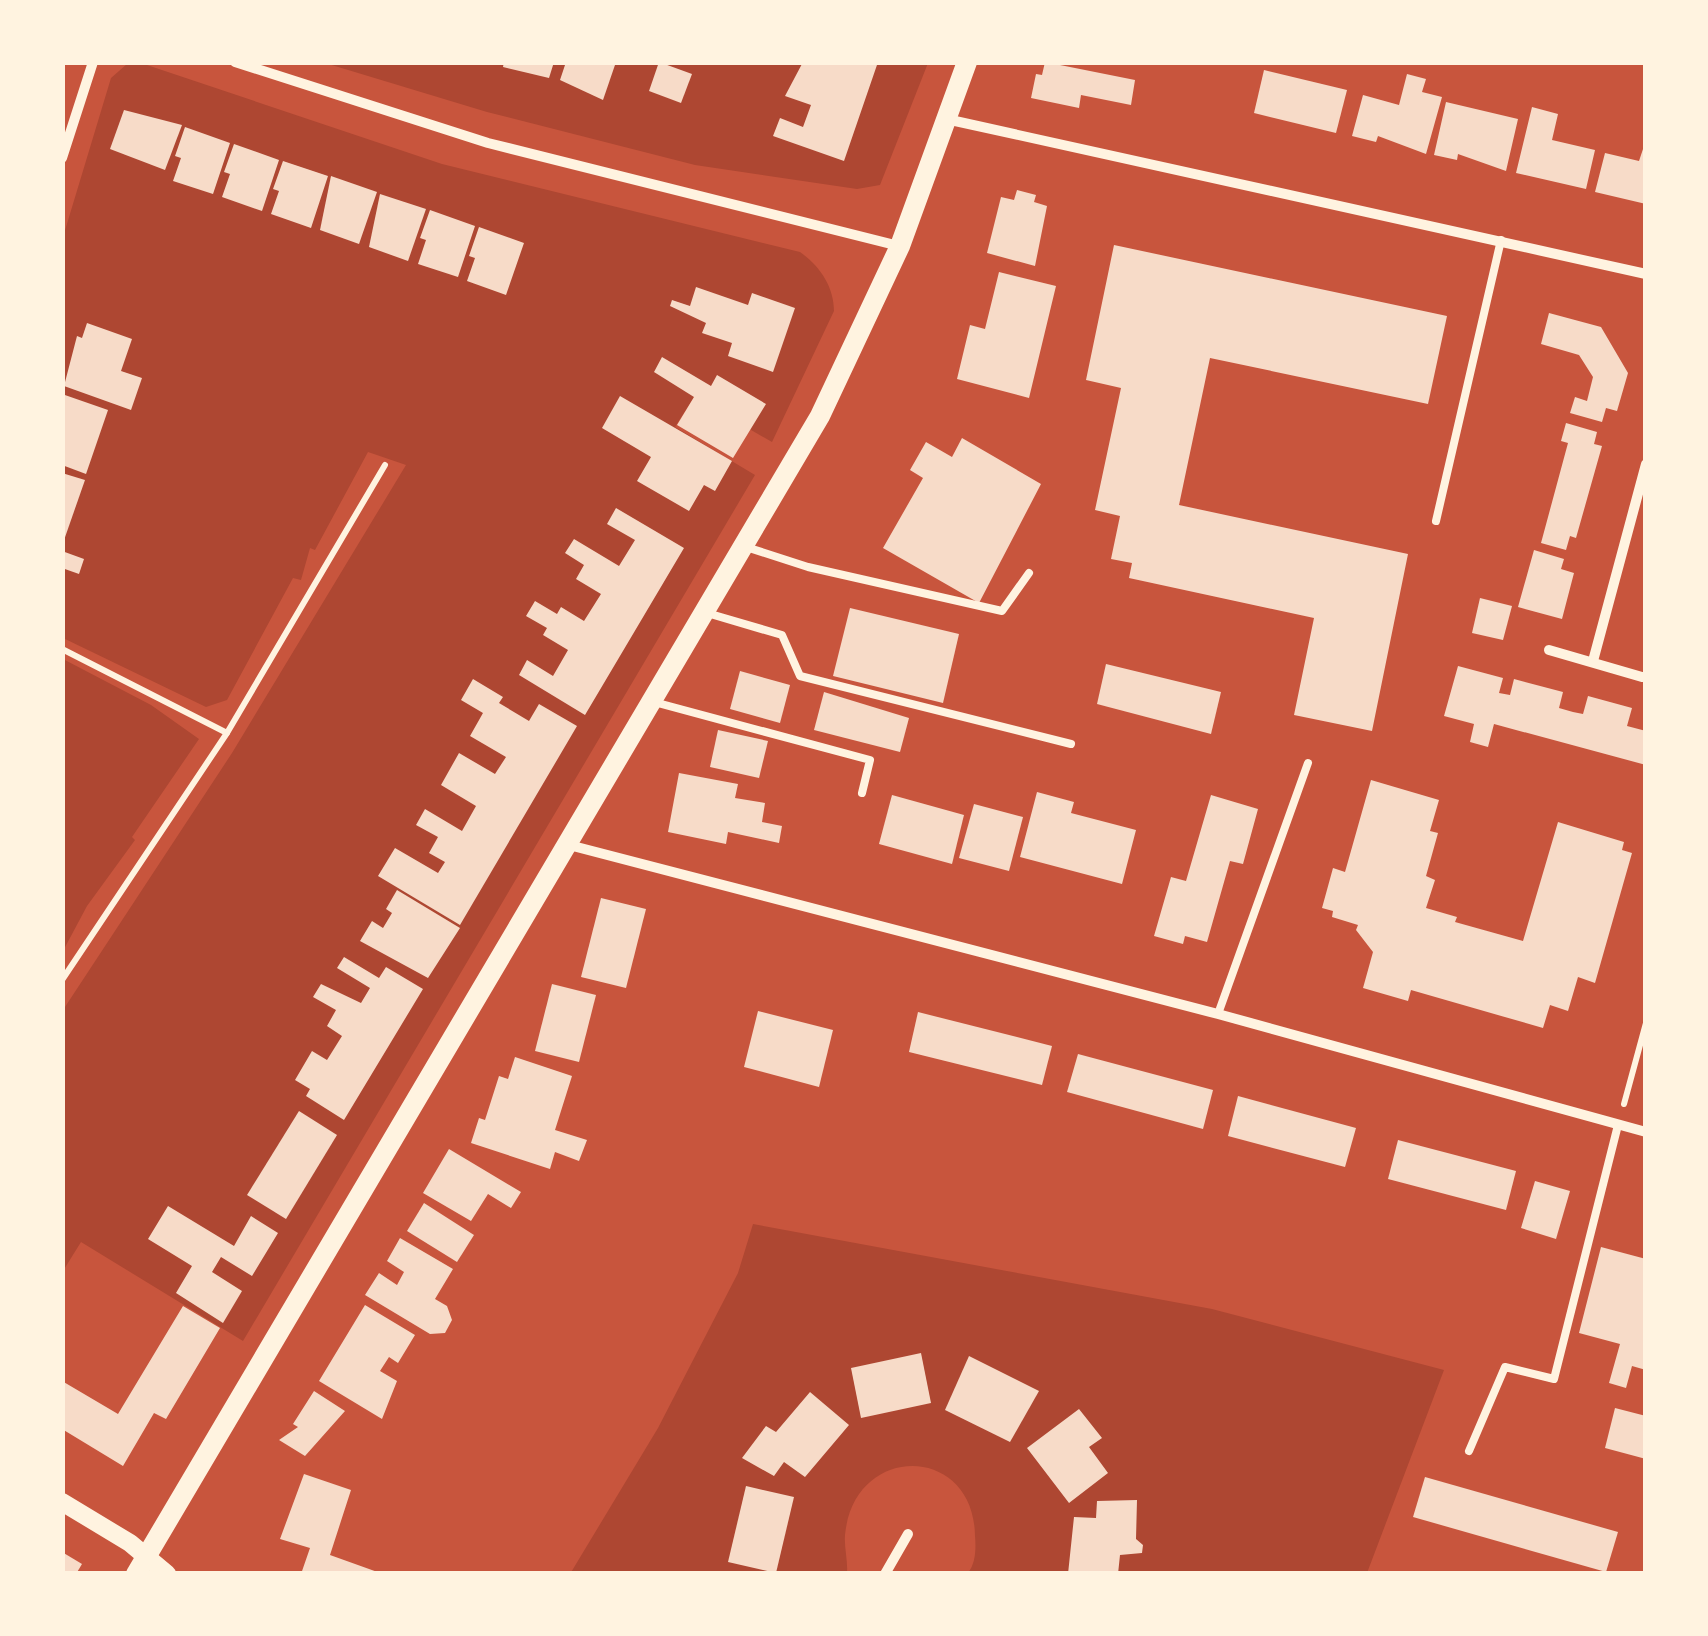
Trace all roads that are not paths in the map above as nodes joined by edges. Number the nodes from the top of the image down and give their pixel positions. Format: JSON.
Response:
{"nodes":[{"id":1,"x":93,"y":62,"type":"edge"},
{"id":2,"x":236,"y":62,"type":"edge"},
{"id":3,"x":966,"y":62,"type":"edge"},
{"id":4,"x":945,"y":119,"type":"junction"},
{"id":5,"x":62,"y":158,"type":"edge"},
{"id":6,"x":1501,"y":240,"type":"junction"},
{"id":7,"x":900,"y":246,"type":"junction"},
{"id":8,"x":1646,"y":274,"type":"edge"},
{"id":9,"x":1646,"y":464,"type":"edge"},
{"id":10,"x":1436,"y":520,"type":"dead end"},
{"id":11,"x":746,"y":547,"type":"junction"},
{"id":12,"x":1029,"y":573,"type":"dead end"},
{"id":13,"x":707,"y":613,"type":"junction"},
{"id":14,"x":1549,"y":650,"type":"dead end"},
{"id":15,"x":1593,"y":661,"type":"junction"},
{"id":16,"x":1642,"y":677,"type":"dead end"},
{"id":17,"x":654,"y":702,"type":"junction"},
{"id":18,"x":1070,"y":744,"type":"dead end"},
{"id":19,"x":1308,"y":764,"type":"dead end"},
{"id":20,"x":862,"y":793,"type":"dead end"},
{"id":21,"x":569,"y":846,"type":"junction"},
{"id":22,"x":1218,"y":1014,"type":"junction"},
{"id":23,"x":1618,"y":1124,"type":"junction"},
{"id":24,"x":1646,"y":1132,"type":"edge"},
{"id":25,"x":1469,"y":1451,"type":"dead end"},
{"id":26,"x":62,"y":1502,"type":"edge"},
{"id":27,"x":908,"y":1534,"type":"dead end"},
{"id":28,"x":140,"y":1566,"type":"edge"},
{"id":29,"x":167,"y":1574,"type":"edge"},
{"id":30,"x":885,"y":1574,"type":"edge"}],
"edges":[{"from":1,"to":5,"type":"street"},
{"from":2,"to":7,"type":"street"},
{"from":3,"to":4,"type":"main road"},
{"from":4,"to":6,"type":"street"},
{"from":4,"to":7,"type":"main road"},
{"from":6,"to":8,"type":"street"},
{"from":6,"to":10,"type":"lane"},
{"from":7,"to":11,"type":"main road"},
{"from":9,"to":15,"type":"street"},
{"from":11,"to":12,"type":"lane"},
{"from":11,"to":13,"type":"main road"},
{"from":13,"to":17,"type":"main road"},
{"from":13,"to":18,"type":"lane"},
{"from":14,"to":15,"type":"street"},
{"from":15,"to":16,"type":"street"},
{"from":17,"to":20,"type":"lane"},
{"from":17,"to":21,"type":"main road"},
{"from":19,"to":22,"type":"lane"},
{"from":21,"to":22,"type":"street"},
{"from":21,"to":28,"type":"main road"},
{"from":22,"to":23,"type":"street"},
{"from":23,"to":24,"type":"street"},
{"from":23,"to":25,"type":"lane"},
{"from":26,"to":28,"type":"street"},
{"from":27,"to":30,"type":"street"},
{"from":28,"to":29,"type":"street"}]}
